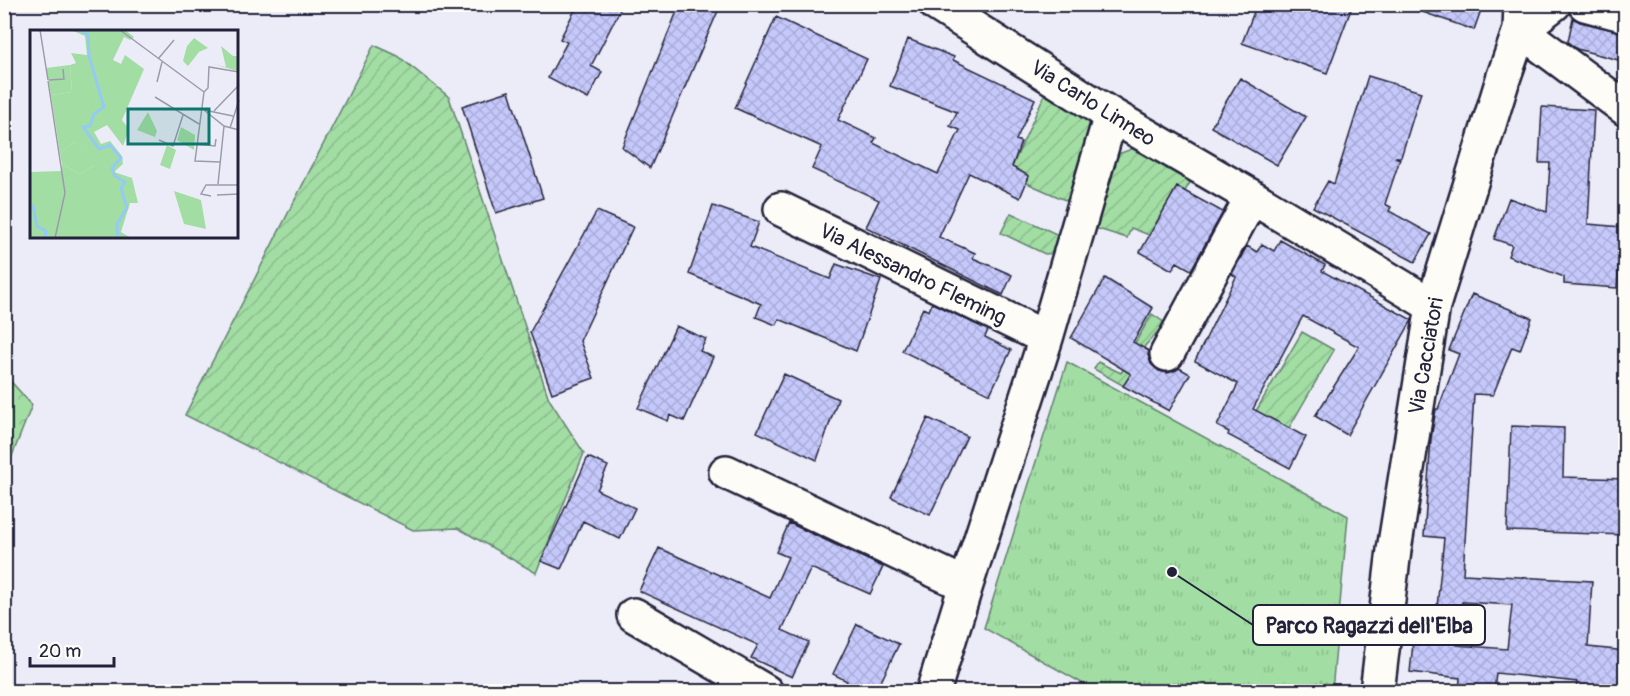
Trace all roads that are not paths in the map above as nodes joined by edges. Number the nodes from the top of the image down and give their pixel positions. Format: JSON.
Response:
{"nodes":[{"id":1,"x":936,"y":4,"type":"edge"},
{"id":2,"x":1554,"y":4,"type":"edge"},
{"id":3,"x":1585,"y":4,"type":"edge"},
{"id":4,"x":1626,"y":15,"type":"edge"},
{"id":5,"x":1520,"y":17,"type":"edge"},
{"id":6,"x":1626,"y":109,"type":"edge"},
{"id":7,"x":1111,"y":115,"type":"junction"},
{"id":8,"x":1252,"y":197,"type":"junction"},
{"id":9,"x":781,"y":209,"type":"dead end"},
{"id":10,"x":1433,"y":306,"type":"junction"},
{"id":11,"x":1046,"y":338,"type":"junction"},
{"id":12,"x":1167,"y":354,"type":"dead end"},
{"id":13,"x":726,"y":472,"type":"dead end"},
{"id":14,"x":966,"y":585,"type":"junction"},
{"id":15,"x":634,"y":615,"type":"dead end"},
{"id":16,"x":766,"y":692,"type":"edge"},
{"id":17,"x":933,"y":692,"type":"edge"},
{"id":18,"x":1377,"y":692,"type":"edge"}],
"edges":[{"from":1,"to":7,"type":"street","name":"Via Carlo Linneo"},
{"from":2,"to":5,"type":"street"},
{"from":3,"to":4,"type":"street"},
{"from":5,"to":6,"type":"street"},
{"from":5,"to":10,"type":"street","name":"Via Cacciatori"},
{"from":7,"to":8,"type":"street","name":"Via Carlo Linneo"},
{"from":7,"to":11,"type":"street"},
{"from":8,"to":10,"type":"street","name":"Via Carlo Linneo"},
{"from":8,"to":12,"type":"street"},
{"from":9,"to":11,"type":"street","name":"Via Alessandro Fleming"},
{"from":10,"to":18,"type":"street","name":"Via Cacciatori"},
{"from":11,"to":14,"type":"street"},
{"from":13,"to":14,"type":"street"},
{"from":14,"to":17,"type":"street"},
{"from":15,"to":16,"type":"street"}]}
